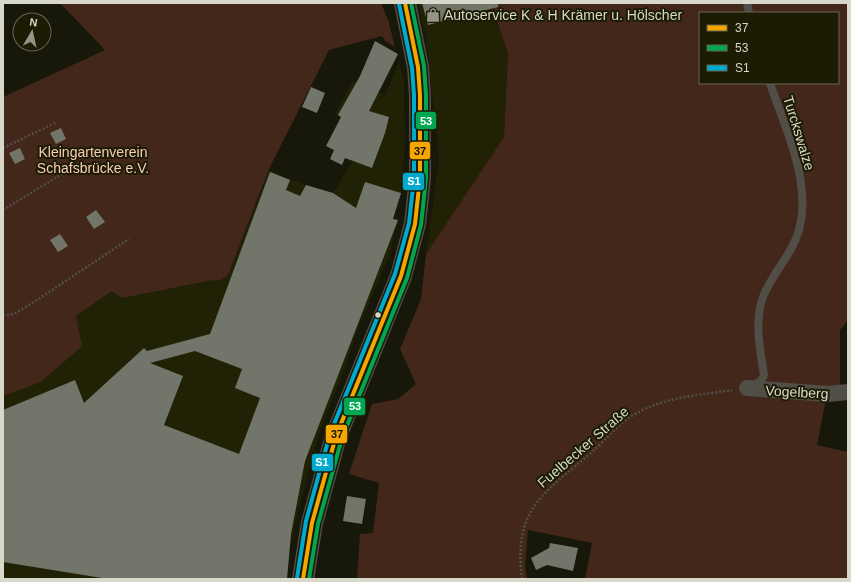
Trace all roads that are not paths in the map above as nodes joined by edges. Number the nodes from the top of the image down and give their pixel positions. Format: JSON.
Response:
{"nodes":[{"id":1,"x":405,"y":3,"type":"edge"},
{"id":2,"x":770,"y":84,"type":"edge"},
{"id":3,"x":747,"y":388,"type":"joint"},
{"id":4,"x":848,"y":392,"type":"edge"},
{"id":5,"x":303,"y":579,"type":"edge"}],
"edges":[{"from":1,"to":5,"type":"main road"},
{"from":2,"to":3,"type":"lane","name":"Turckswalze"},
{"from":3,"to":4,"type":"street","name":"Vogelberg"}]}
